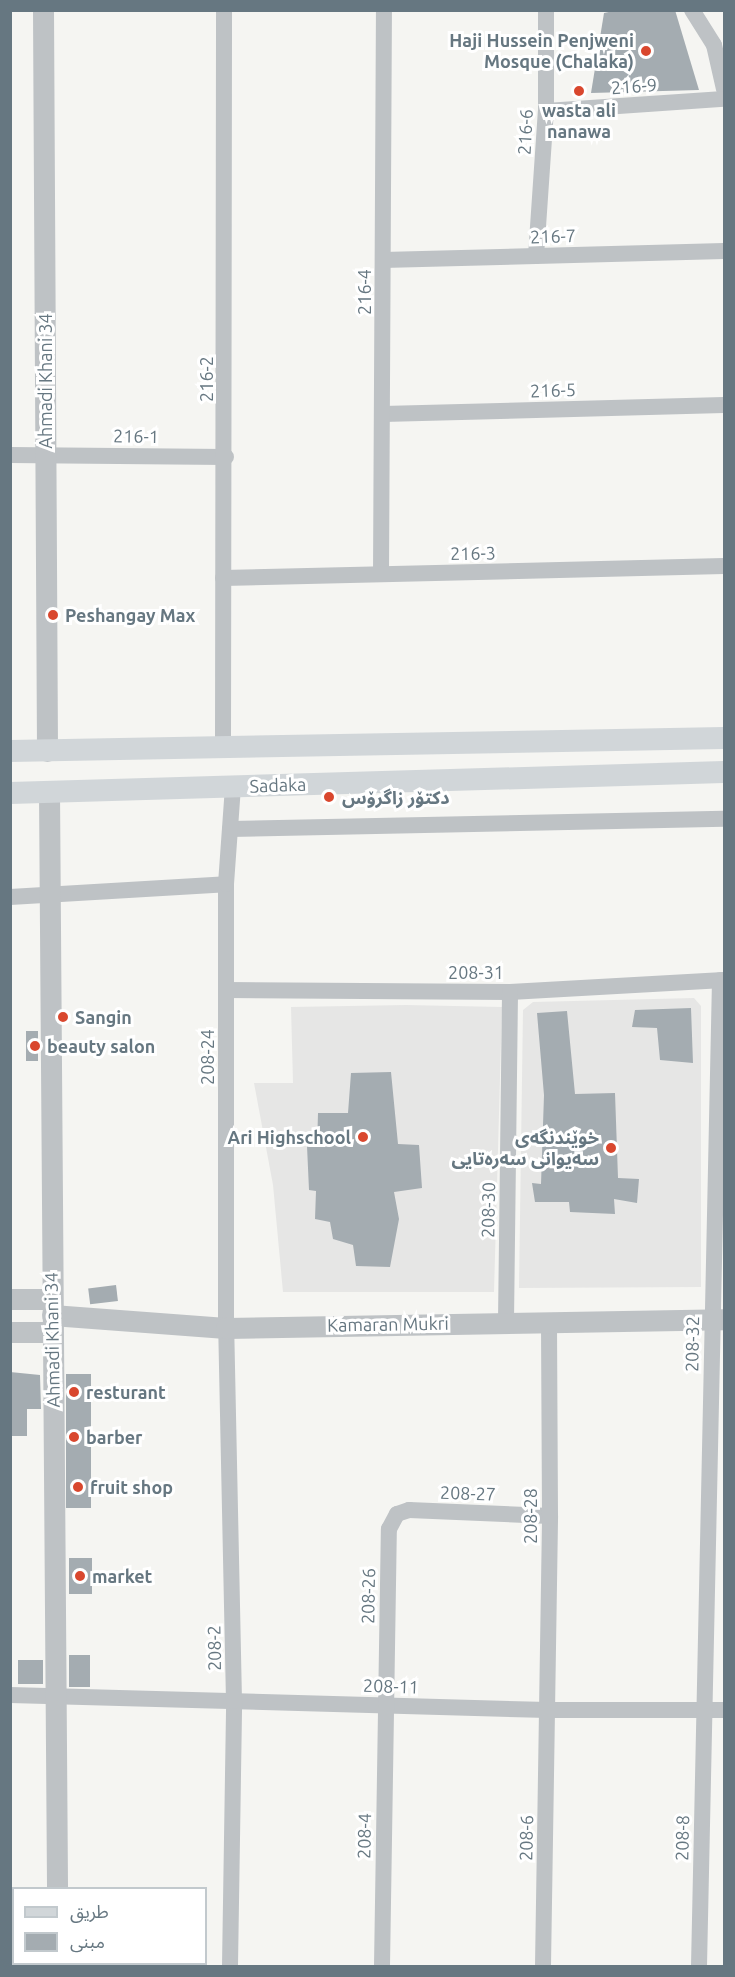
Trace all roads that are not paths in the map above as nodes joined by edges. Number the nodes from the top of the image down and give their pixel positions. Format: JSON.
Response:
{"nodes":[{"id":1,"x":43,"y":10,"type":"edge"},
{"id":2,"x":224,"y":10,"type":"edge"},
{"id":3,"x":384,"y":10,"type":"edge"},
{"id":4,"x":546,"y":10,"type":"edge"},
{"id":5,"x":692,"y":10,"type":"edge"},
{"id":6,"x":724,"y":89,"type":"edge"},
{"id":7,"x":724,"y":99,"type":"edge"},
{"id":8,"x":546,"y":111,"type":"junction"},
{"id":9,"x":724,"y":251,"type":"edge"},
{"id":10,"x":536,"y":256,"type":"junction"},
{"id":11,"x":383,"y":260,"type":"junction"},
{"id":12,"x":724,"y":405,"type":"edge"},
{"id":13,"x":383,"y":414,"type":"junction"},
{"id":14,"x":10,"y":455,"type":"edge"},
{"id":15,"x":45,"y":455,"type":"junction"},
{"id":16,"x":226,"y":457,"type":"junction"},
{"id":17,"x":724,"y":566,"type":"edge"},
{"id":18,"x":381,"y":574,"type":"junction"},
{"id":19,"x":223,"y":578,"type":"junction"},
{"id":20,"x":724,"y":738,"type":"edge"},
{"id":21,"x":611,"y":740,"type":"junction"},
{"id":22,"x":557,"y":741,"type":"junction"},
{"id":23,"x":223,"y":747,"type":"junction"},
{"id":24,"x":47,"y":750,"type":"junction"},
{"id":25,"x":10,"y":752,"type":"edge"},
{"id":26,"x":724,"y":772,"type":"edge"},
{"id":27,"x":616,"y":775,"type":"junction"},
{"id":28,"x":558,"y":777,"type":"junction"},
{"id":29,"x":233,"y":786,"type":"junction"},
{"id":30,"x":49,"y":792,"type":"junction"},
{"id":31,"x":10,"y":793,"type":"edge"},
{"id":32,"x":724,"y":819,"type":"edge"},
{"id":33,"x":230,"y":829,"type":"junction"},
{"id":34,"x":226,"y":884,"type":"junction"},
{"id":35,"x":10,"y":897,"type":"edge"},
{"id":36,"x":48,"y":897,"type":"junction"},
{"id":37,"x":722,"y":980,"type":"edge"},
{"id":38,"x":227,"y":990,"type":"junction"},
{"id":39,"x":510,"y":992,"type":"junction"},
{"id":40,"x":10,"y":1299,"type":"edge"},
{"id":41,"x":52,"y":1316,"type":"junction"},
{"id":42,"x":718,"y":1319,"type":"edge"},
{"id":43,"x":506,"y":1321,"type":"junction"},
{"id":44,"x":549,"y":1322,"type":"junction"},
{"id":45,"x":226,"y":1329,"type":"junction"},
{"id":46,"x":10,"y":1332,"type":"edge"},
{"id":47,"x":421,"y":1511,"type":"joint"},
{"id":48,"x":550,"y":1516,"type":"junction"},
{"id":49,"x":10,"y":1695,"type":"edge"},
{"id":50,"x":56,"y":1696,"type":"junction"},
{"id":51,"x":234,"y":1701,"type":"junction"},
{"id":52,"x":385,"y":1706,"type":"junction"},
{"id":53,"x":548,"y":1710,"type":"junction"},
{"id":54,"x":703,"y":1710,"type":"junction"},
{"id":55,"x":724,"y":1710,"type":"edge"},
{"id":56,"x":57,"y":1887,"type":"edge"},
{"id":57,"x":230,"y":1966,"type":"edge"},
{"id":58,"x":382,"y":1966,"type":"edge"},
{"id":59,"x":543,"y":1966,"type":"edge"},
{"id":60,"x":699,"y":1966,"type":"edge"}],
"edges":[{"from":1,"to":15,"type":"street","name":"Ahmadi Khani 34"},
{"from":2,"to":16,"type":"street","name":"216-2"},
{"from":3,"to":11,"type":"street","name":"216-4"},
{"from":4,"to":8,"type":"street","name":"216-6"},
{"from":5,"to":6,"type":"street"},
{"from":7,"to":8,"type":"street","name":"216-9"},
{"from":8,"to":10,"type":"street","name":"216-6"},
{"from":9,"to":10,"type":"street","name":"216-7"},
{"from":10,"to":11,"type":"street","name":"216-7"},
{"from":11,"to":13,"type":"street","name":"216-4"},
{"from":12,"to":13,"type":"street","name":"216-5"},
{"from":13,"to":18,"type":"street","name":"216-4"},
{"from":14,"to":15,"type":"street","name":"216-1"},
{"from":15,"to":16,"type":"street","name":"216-1"},
{"from":15,"to":24,"type":"street","name":"Ahmadi Khani 34"},
{"from":16,"to":19,"type":"street","name":"216-2"},
{"from":17,"to":18,"type":"street","name":"216-3"},
{"from":18,"to":19,"type":"street","name":"216-3"},
{"from":19,"to":23,"type":"street","name":"216-2"},
{"from":20,"to":21,"type":"main road"},
{"from":21,"to":22,"type":"main road"},
{"from":21,"to":27,"type":"main road"},
{"from":22,"to":23,"type":"main road"},
{"from":22,"to":28,"type":"main road"},
{"from":23,"to":24,"type":"main road"},
{"from":24,"to":25,"type":"main road"},
{"from":26,"to":27,"type":"main road","name":"Sadaka"},
{"from":27,"to":28,"type":"main road","name":"Sadaka"},
{"from":28,"to":29,"type":"main road","name":"Sadaka"},
{"from":29,"to":30,"type":"main road","name":"Sadaka"},
{"from":29,"to":33,"type":"street","name":"208-24"},
{"from":30,"to":31,"type":"main road","name":"Sadaka"},
{"from":30,"to":36,"type":"street","name":"Ahmadi Khani 34"},
{"from":32,"to":33,"type":"street"},
{"from":33,"to":34,"type":"street","name":"208-24"},
{"from":34,"to":36,"type":"street"},
{"from":34,"to":38,"type":"street","name":"208-24"},
{"from":35,"to":36,"type":"street"},
{"from":36,"to":41,"type":"street","name":"Ahmadi Khani 34"},
{"from":37,"to":39,"type":"street","name":"208-31"},
{"from":37,"to":42,"type":"street","name":"208-32"},
{"from":38,"to":39,"type":"street","name":"208-31"},
{"from":38,"to":45,"type":"street","name":"208-24"},
{"from":39,"to":43,"type":"street","name":"208-30"},
{"from":40,"to":41,"type":"street","name":"Kamaran Mukri"},
{"from":41,"to":45,"type":"street","name":"Kamaran Mukri"},
{"from":41,"to":46,"type":"street","name":"Kamaran Mukri"},
{"from":41,"to":50,"type":"street","name":"Ahmadi Khani 34"},
{"from":42,"to":44,"type":"street","name":"Kamaran Mukri"},
{"from":42,"to":54,"type":"street","name":"208-32"},
{"from":43,"to":44,"type":"street","name":"Kamaran Mukri"},
{"from":43,"to":45,"type":"street","name":"Kamaran Mukri"},
{"from":44,"to":48,"type":"street","name":"208-28"},
{"from":45,"to":51,"type":"street","name":"208-2"},
{"from":47,"to":48,"type":"street","name":"208-27"},
{"from":47,"to":52,"type":"street","name":"208-26"},
{"from":48,"to":53,"type":"street","name":"208-28"},
{"from":49,"to":50,"type":"street","name":"208-11"},
{"from":50,"to":51,"type":"street","name":"208-11"},
{"from":50,"to":56,"type":"street","name":"Ahmadi Khani 34"},
{"from":51,"to":52,"type":"street","name":"208-11"},
{"from":51,"to":57,"type":"street","name":"208-2"},
{"from":52,"to":53,"type":"street","name":"208-11"},
{"from":52,"to":58,"type":"street","name":"208-4"},
{"from":53,"to":54,"type":"street","name":"208-11"},
{"from":53,"to":59,"type":"street","name":"208-6"},
{"from":54,"to":55,"type":"street","name":"208-11"},
{"from":54,"to":60,"type":"street","name":"208-8"}]}
